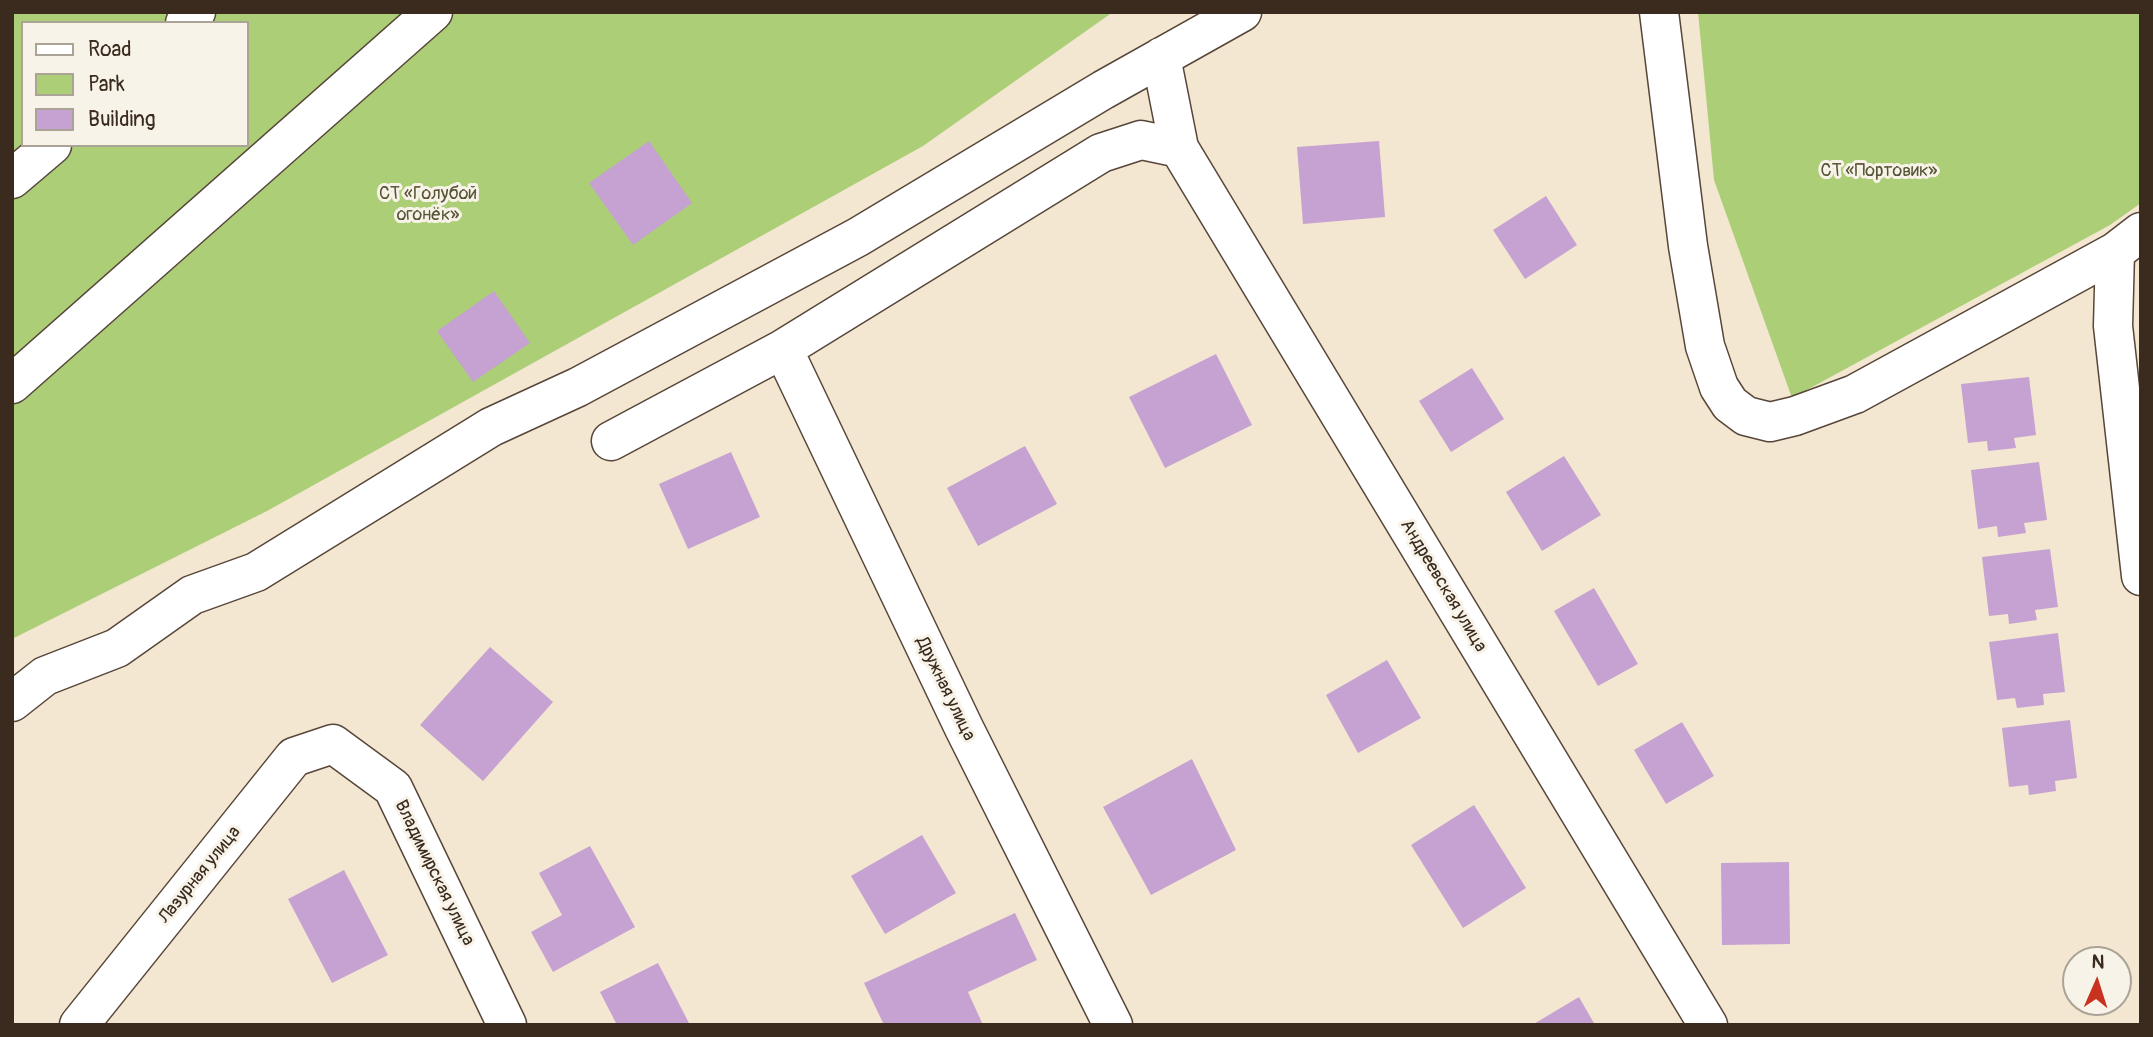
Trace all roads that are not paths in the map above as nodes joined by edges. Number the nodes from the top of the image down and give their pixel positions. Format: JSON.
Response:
{"nodes":[{"id":1,"x":433,"y":12,"type":"edge"},
{"id":2,"x":1241,"y":12,"type":"edge"},
{"id":3,"x":1659,"y":12,"type":"edge"},
{"id":4,"x":1161,"y":57,"type":"junction"},
{"id":5,"x":50,"y":147,"type":"edge"},
{"id":6,"x":1179,"y":148,"type":"junction"},
{"id":7,"x":12,"y":179,"type":"edge"},
{"id":8,"x":858,"y":237,"type":"junction"},
{"id":9,"x":2128,"y":242,"type":"edge"},
{"id":10,"x":890,"y":285,"type":"junction"},
{"id":11,"x":783,"y":349,"type":"junction"},
{"id":12,"x":12,"y":384,"type":"edge"},
{"id":13,"x":611,"y":441,"type":"dead end"},
{"id":14,"x":2141,"y":576,"type":"edge"},
{"id":15,"x":12,"y":702,"type":"edge"},
{"id":16,"x":333,"y":744,"type":"joint"},
{"id":17,"x":79,"y":1025,"type":"edge"},
{"id":18,"x":507,"y":1025,"type":"edge"},
{"id":19,"x":1113,"y":1025,"type":"edge"},
{"id":20,"x":1708,"y":1025,"type":"edge"}],
"edges":[{"from":1,"to":12,"type":"street"},
{"from":2,"to":4,"type":"street"},
{"from":3,"to":9,"type":"street"},
{"from":4,"to":6,"type":"street","name":"Андреевская улица"},
{"from":4,"to":8,"type":"street"},
{"from":5,"to":7,"type":"street"},
{"from":6,"to":10,"type":"street"},
{"from":6,"to":20,"type":"street","name":"Андреевская улица"},
{"from":8,"to":10,"type":"street"},
{"from":8,"to":15,"type":"street"},
{"from":9,"to":14,"type":"street"},
{"from":10,"to":11,"type":"street"},
{"from":11,"to":13,"type":"street"},
{"from":11,"to":19,"type":"street","name":"Дружная улица"},
{"from":16,"to":17,"type":"street","name":"Лазурная улица"},
{"from":16,"to":18,"type":"street","name":"Владимирская улица"}]}
